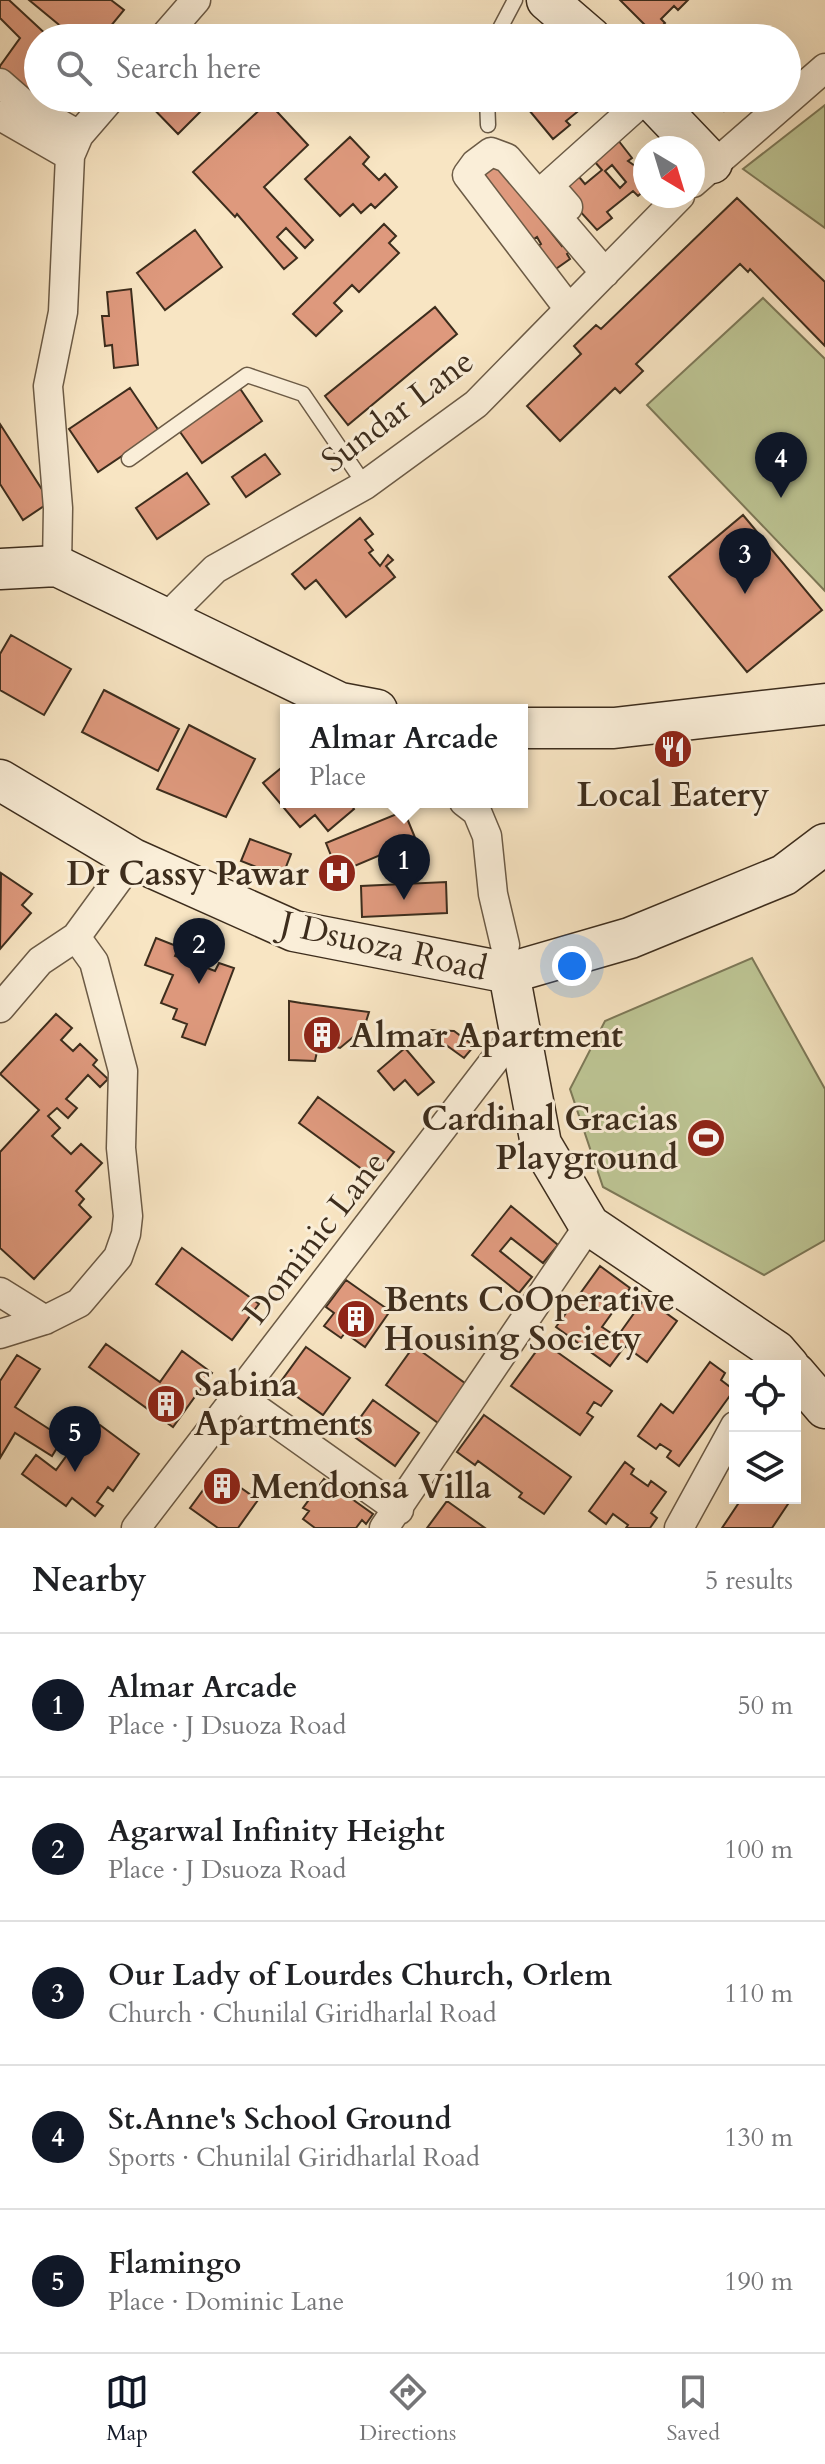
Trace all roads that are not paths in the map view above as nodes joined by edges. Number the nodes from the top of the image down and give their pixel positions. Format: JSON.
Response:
{"nodes":[{"id":1,"x":196,"y":0,"type":"edge"},
{"id":2,"x":540,"y":0,"type":"edge"},
{"id":3,"x":175,"y":24,"type":"edge"},
{"id":4,"x":512,"y":24,"type":"edge"},
{"id":5,"x":572,"y":24,"type":"edge"},
{"id":6,"x":825,"y":68,"type":"edge"},
{"id":7,"x":0,"y":83,"type":"edge"},
{"id":8,"x":801,"y":88,"type":"edge"},
{"id":9,"x":24,"y":104,"type":"edge"},
{"id":10,"x":47,"y":112,"type":"edge"},
{"id":11,"x":100,"y":112,"type":"edge"},
{"id":12,"x":488,"y":112,"type":"edge"},
{"id":13,"x":632,"y":112,"type":"edge"},
{"id":14,"x":658,"y":112,"type":"edge"},
{"id":15,"x":773,"y":112,"type":"edge"},
{"id":16,"x":0,"y":116,"type":"edge"},
{"id":17,"x":488,"y":125,"type":"dead end"},
{"id":18,"x":675,"y":136,"type":"edge"},
{"id":19,"x":75,"y":146,"type":"junction"},
{"id":20,"x":705,"y":170,"type":"edge"},
{"id":21,"x":668,"y":208,"type":"edge"},
{"id":22,"x":611,"y":266,"type":"junction"},
{"id":23,"x":569,"y":309,"type":"junction"},
{"id":24,"x":129,"y":459,"type":"dead end"},
{"id":25,"x":365,"y":485,"type":"junction"},
{"id":26,"x":57,"y":566,"type":"junction"},
{"id":27,"x":0,"y":569,"type":"edge"},
{"id":28,"x":167,"y":617,"type":"junction"},
{"id":29,"x":345,"y":704,"type":"edge"},
{"id":30,"x":825,"y":704,"type":"edge"},
{"id":31,"x":528,"y":728,"type":"edge"},
{"id":32,"x":0,"y":780,"type":"edge"},
{"id":33,"x":472,"y":808,"type":"edge"},
{"id":34,"x":824,"y":841,"type":"edge"},
{"id":35,"x":133,"y":859,"type":"junction"},
{"id":36,"x":76,"y":937,"type":"junction"},
{"id":37,"x":507,"y":959,"type":"junction"},
{"id":38,"x":0,"y":1008,"type":"edge"},
{"id":39,"x":520,"y":1027,"type":"junction"},
{"id":40,"x":589,"y":1225,"type":"junction"},
{"id":41,"x":0,"y":1292,"type":"edge"},
{"id":42,"x":45,"y":1320,"type":"junction"},
{"id":43,"x":0,"y":1334,"type":"edge"},
{"id":44,"x":776,"y":1360,"type":"edge"},
{"id":45,"x":801,"y":1383,"type":"edge"},
{"id":46,"x":237,"y":1395,"type":"junction"},
{"id":47,"x":825,"y":1408,"type":"edge"},
{"id":48,"x":732,"y":1432,"type":"edge"},
{"id":49,"x":392,"y":1519,"type":"edge"},
{"id":50,"x":136,"y":1528,"type":"edge"},
{"id":51,"x":679,"y":1528,"type":"edge"}],
"edges":[{"from":1,"to":3,"type":"street"},
{"from":2,"to":4,"type":"lane"},
{"from":2,"to":5,"type":"main road"},
{"from":6,"to":8,"type":"street"},
{"from":7,"to":9,"type":"street"},
{"from":10,"to":19,"type":"street"},
{"from":11,"to":19,"type":"street"},
{"from":12,"to":17,"type":"lane"},
{"from":13,"to":22,"type":"street"},
{"from":14,"to":18,"type":"main road"},
{"from":15,"to":20,"type":"street"},
{"from":16,"to":19,"type":"street"},
{"from":19,"to":26,"type":"street"},
{"from":21,"to":22,"type":"street","name":"Sundar Lane"},
{"from":22,"to":23,"type":"street","name":"Sundar Lane"},
{"from":22,"to":23,"type":"street"},
{"from":23,"to":25,"type":"street","name":"Sundar Lane"},
{"from":24,"to":25,"type":"lane"},
{"from":25,"to":28,"type":"street","name":"Sundar Lane"},
{"from":26,"to":27,"type":"main road"},
{"from":26,"to":28,"type":"main road"},
{"from":28,"to":29,"type":"main road"},
{"from":30,"to":31,"type":"main road"},
{"from":32,"to":35,"type":"main road","name":"J Dsuoza Road"},
{"from":33,"to":37,"type":"street"},
{"from":34,"to":37,"type":"main road","name":"J Dsuoza Road"},
{"from":35,"to":36,"type":"street"},
{"from":35,"to":37,"type":"main road","name":"J Dsuoza Road"},
{"from":36,"to":38,"type":"street"},
{"from":36,"to":42,"type":"street"},
{"from":37,"to":39,"type":"main road"},
{"from":39,"to":40,"type":"main road"},
{"from":39,"to":46,"type":"street","name":"Dominic Lane"},
{"from":40,"to":44,"type":"main road"},
{"from":40,"to":49,"type":"street"},
{"from":41,"to":42,"type":"street"},
{"from":42,"to":43,"type":"street"},
{"from":45,"to":47,"type":"main road"},
{"from":46,"to":49,"type":"street"},
{"from":46,"to":50,"type":"street","name":"Dominic Lane"},
{"from":48,"to":51,"type":"street"}]}
